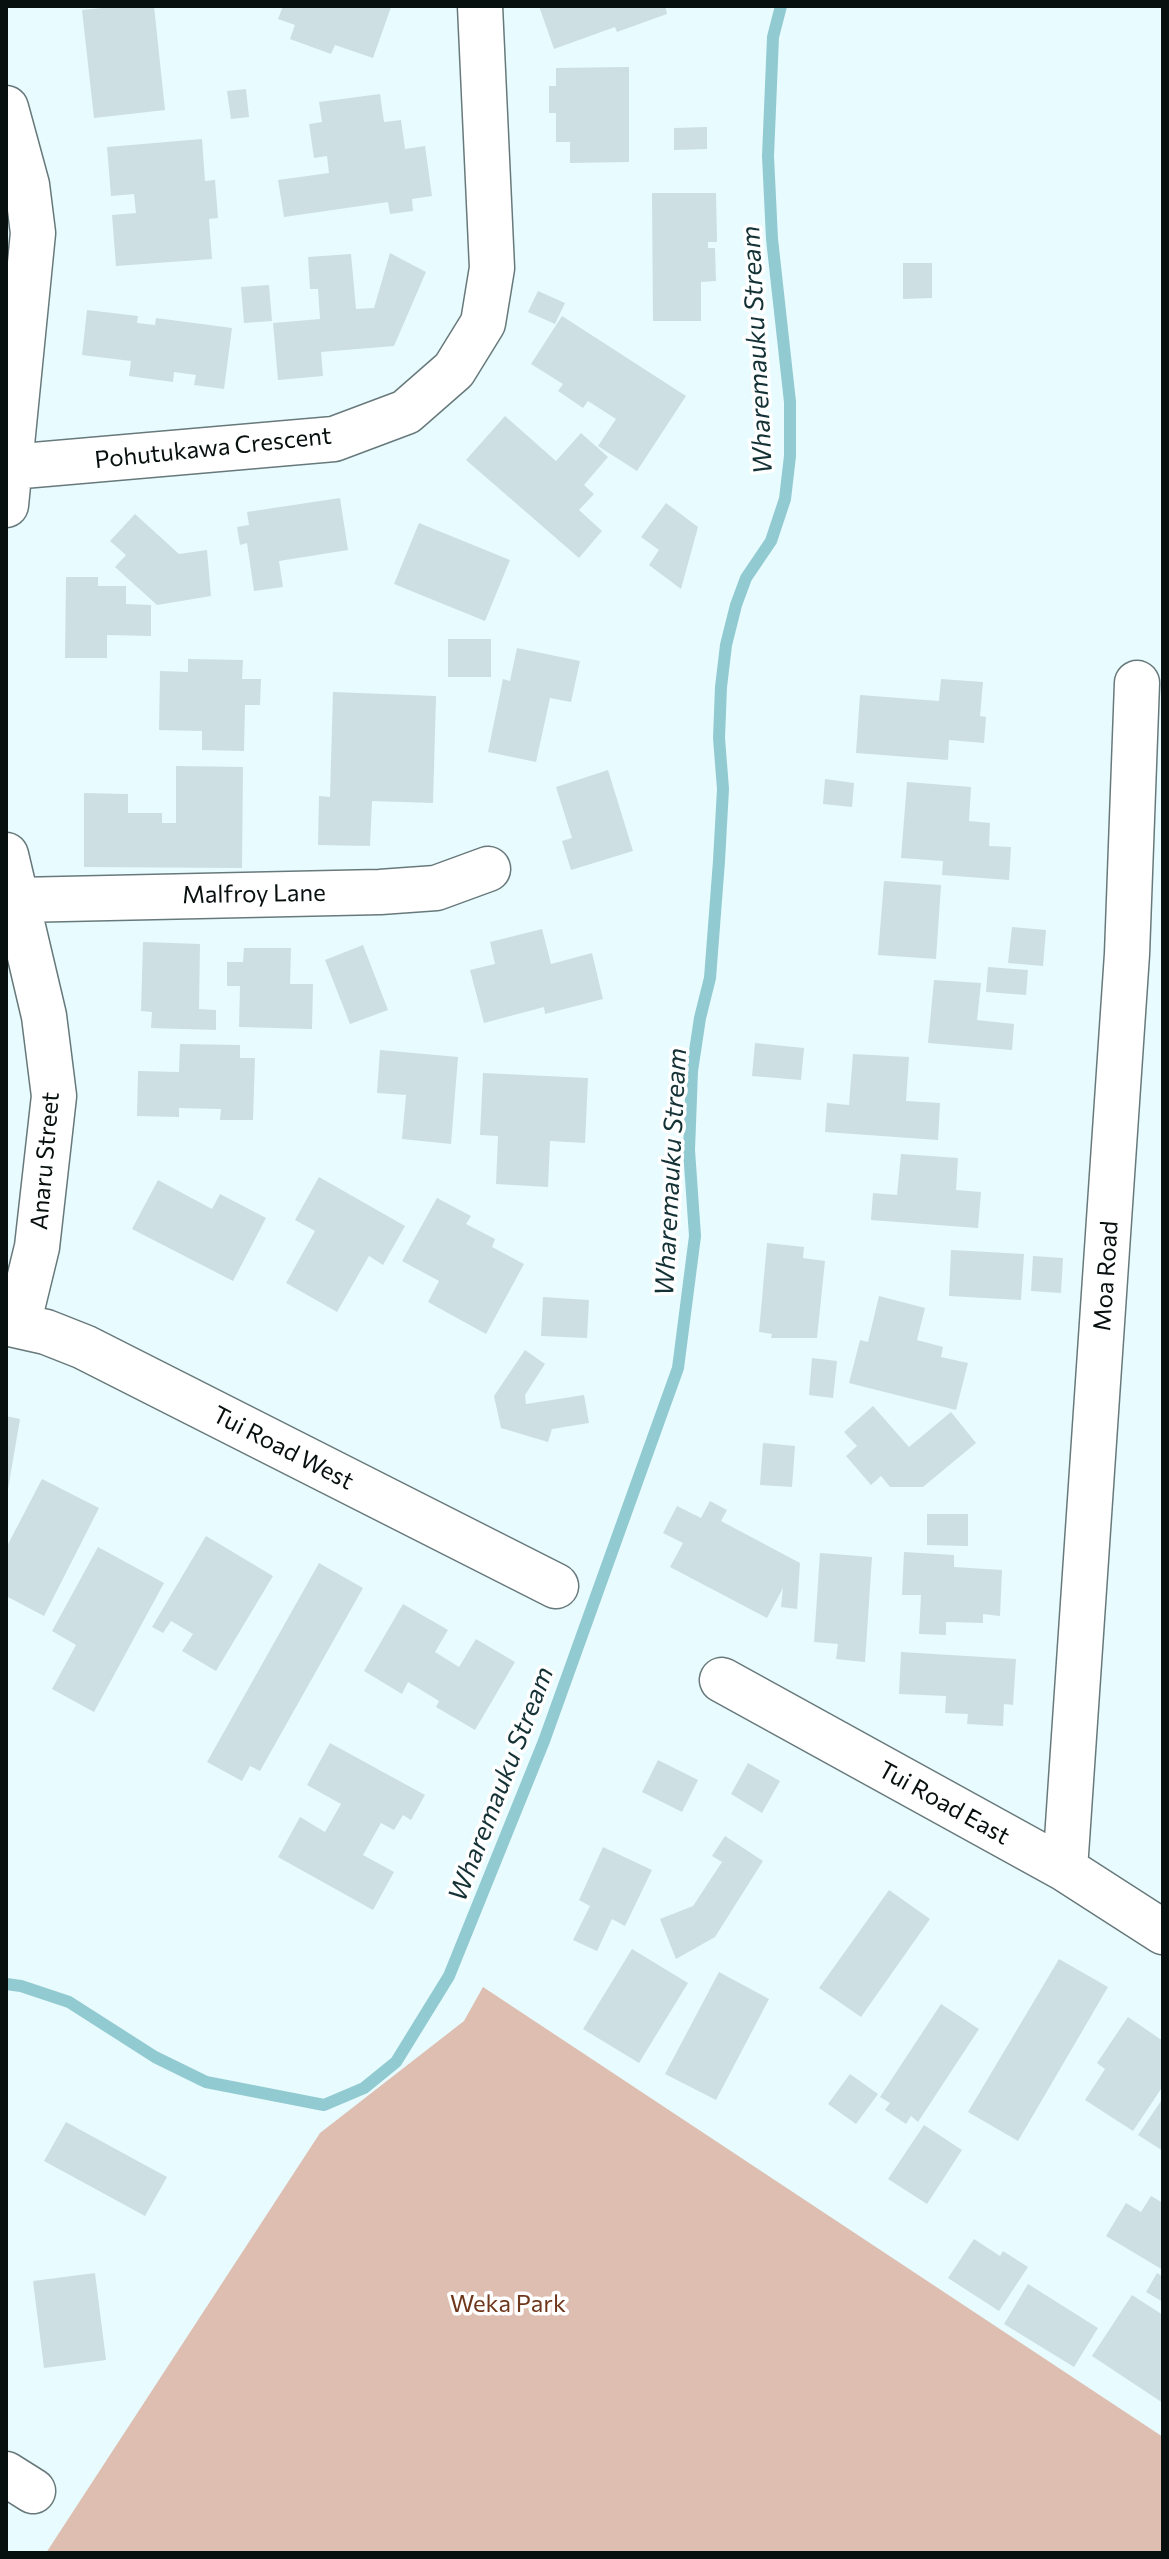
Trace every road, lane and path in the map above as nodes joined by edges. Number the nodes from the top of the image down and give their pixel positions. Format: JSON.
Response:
{"nodes":[{"id":1,"x":480,"y":6,"type":"edge"},
{"id":2,"x":6,"y":108,"type":"edge"},
{"id":3,"x":8,"y":486,"type":"edge"},
{"id":4,"x":1137,"y":683,"type":"dead end"},
{"id":5,"x":6,"y":855,"type":"edge"},
{"id":6,"x":488,"y":869,"type":"dead end"},
{"id":7,"x":18,"y":900,"type":"junction"},
{"id":8,"x":1145,"y":958,"type":"edge"},
{"id":9,"x":12,"y":1324,"type":"edge"},
{"id":10,"x":556,"y":1586,"type":"dead end"},
{"id":11,"x":722,"y":1680,"type":"dead end"},
{"id":12,"x":1065,"y":1869,"type":"junction"},
{"id":13,"x":1163,"y":1932,"type":"edge"}],
"edges":[{"from":1,"to":3,"type":"street","name":"Pohutukawa Crescent"},
{"from":2,"to":3,"type":"street"},
{"from":4,"to":8,"type":"street","name":"Moa Road"},
{"from":5,"to":7,"type":"street","name":"Anaru Street"},
{"from":6,"to":7,"type":"street","name":"Malfroy Lane"},
{"from":7,"to":9,"type":"street","name":"Anaru Street"},
{"from":8,"to":12,"type":"street","name":"Moa Road"},
{"from":9,"to":10,"type":"street","name":"Tui Road West"},
{"from":11,"to":12,"type":"street","name":"Tui Road East"},
{"from":12,"to":13,"type":"street","name":"Tui Road East"}]}
